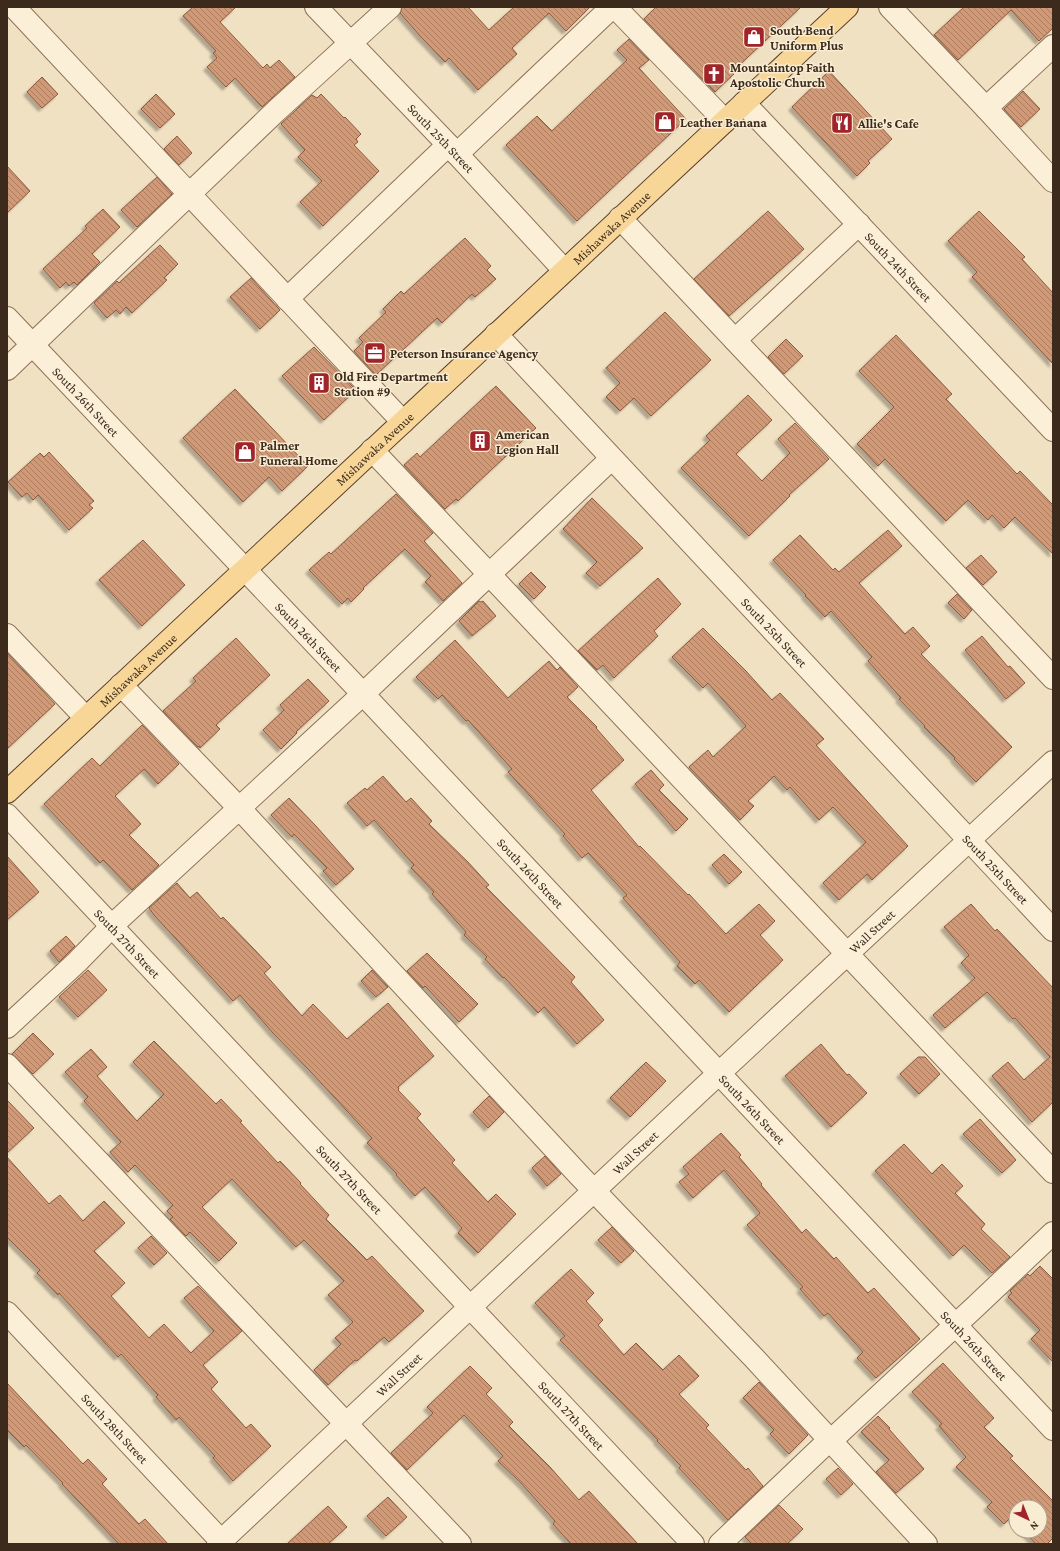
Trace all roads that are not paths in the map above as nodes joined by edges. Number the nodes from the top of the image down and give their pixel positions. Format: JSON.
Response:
{"nodes":[{"id":1,"x":14,"y":7,"type":"edge"},
{"id":2,"x":316,"y":7,"type":"edge"},
{"id":3,"x":390,"y":7,"type":"edge"},
{"id":4,"x":614,"y":7,"type":"edge"},
{"id":5,"x":847,"y":7,"type":"edge"},
{"id":6,"x":890,"y":7,"type":"edge"},
{"id":7,"x":350,"y":44,"type":"junction"},
{"id":8,"x":1053,"y":46,"type":"edge"},
{"id":9,"x":744,"y":103,"type":"junction"},
{"id":10,"x":986,"y":108,"type":"junction"},
{"id":11,"x":725,"y":121,"type":"junction"},
{"id":12,"x":452,"y":150,"type":"junction"},
{"id":13,"x":1053,"y":181,"type":"edge"},
{"id":14,"x":189,"y":194,"type":"junction"},
{"id":15,"x":620,"y":218,"type":"junction"},
{"id":16,"x":858,"y":224,"type":"junction"},
{"id":17,"x":564,"y":270,"type":"junction"},
{"id":18,"x":287,"y":299,"type":"junction"},
{"id":19,"x":7,"y":318,"type":"edge"},
{"id":20,"x":496,"y":334,"type":"junction"},
{"id":21,"x":735,"y":340,"type":"junction"},
{"id":22,"x":32,"y":345,"type":"junction"},
{"id":23,"x":7,"y":369,"type":"edge"},
{"id":24,"x":403,"y":422,"type":"junction"},
{"id":25,"x":1053,"y":430,"type":"edge"},
{"id":26,"x":372,"y":450,"type":"junction"},
{"id":27,"x":611,"y":459,"type":"junction"},
{"id":28,"x":245,"y":569,"type":"junction"},
{"id":29,"x":489,"y":574,"type":"junction"},
{"id":30,"x":7,"y":635,"type":"edge"},
{"id":31,"x":1053,"y":678,"type":"edge"},
{"id":32,"x":120,"y":685,"type":"junction"},
{"id":33,"x":363,"y":694,"type":"junction"},
{"id":34,"x":86,"y":718,"type":"junction"},
{"id":35,"x":1053,"y":762,"type":"edge"},
{"id":36,"x":7,"y":792,"type":"edge"},
{"id":37,"x":240,"y":808,"type":"junction"},
{"id":38,"x":7,"y":815,"type":"edge"},
{"id":39,"x":970,"y":841,"type":"junction"},
{"id":40,"x":112,"y":926,"type":"junction"},
{"id":41,"x":1053,"y":930,"type":"edge"},
{"id":42,"x":847,"y":954,"type":"junction"},
{"id":43,"x":7,"y":1027,"type":"edge"},
{"id":44,"x":7,"y":1064,"type":"edge"},
{"id":45,"x":719,"y":1073,"type":"junction"},
{"id":46,"x":1053,"y":1172,"type":"edge"},
{"id":47,"x":594,"y":1191,"type":"junction"},
{"id":48,"x":1053,"y":1233,"type":"edge"},
{"id":49,"x":470,"y":1308,"type":"junction"},
{"id":50,"x":7,"y":1313,"type":"edge"},
{"id":51,"x":956,"y":1325,"type":"junction"},
{"id":52,"x":346,"y":1424,"type":"junction"},
{"id":53,"x":1053,"y":1429,"type":"edge"},
{"id":54,"x":830,"y":1441,"type":"junction"},
{"id":55,"x":221,"y":1543,"type":"edge"},
{"id":56,"x":460,"y":1544,"type":"edge"},
{"id":57,"x":693,"y":1544,"type":"edge"},
{"id":58,"x":720,"y":1544,"type":"edge"},
{"id":59,"x":926,"y":1544,"type":"edge"}],
"edges":[{"from":1,"to":14,"type":"street"},
{"from":2,"to":7,"type":"street","name":"South 25th Street"},
{"from":3,"to":7,"type":"street"},
{"from":4,"to":11,"type":"street"},
{"from":4,"to":12,"type":"street"},
{"from":5,"to":9,"type":"main road","name":"Mishawaka Avenue"},
{"from":6,"to":10,"type":"street"},
{"from":7,"to":12,"type":"street","name":"South 25th Street"},
{"from":7,"to":14,"type":"street"},
{"from":8,"to":10,"type":"street"},
{"from":9,"to":11,"type":"main road","name":"Mishawaka Avenue"},
{"from":9,"to":16,"type":"street","name":"South 24th Street"},
{"from":10,"to":13,"type":"street"},
{"from":11,"to":15,"type":"main road","name":"Mishawaka Avenue"},
{"from":12,"to":17,"type":"street","name":"South 25th Street"},
{"from":12,"to":18,"type":"street"},
{"from":14,"to":18,"type":"street"},
{"from":14,"to":22,"type":"street"},
{"from":15,"to":17,"type":"main road","name":"Mishawaka Avenue"},
{"from":15,"to":21,"type":"street"},
{"from":16,"to":21,"type":"street"},
{"from":16,"to":25,"type":"street","name":"South 24th Street"},
{"from":17,"to":20,"type":"main road","name":"Mishawaka Avenue"},
{"from":18,"to":24,"type":"street"},
{"from":19,"to":22,"type":"street","name":"South 26th Street"},
{"from":20,"to":24,"type":"main road","name":"Mishawaka Avenue"},
{"from":20,"to":27,"type":"street","name":"South 25th Street"},
{"from":21,"to":31,"type":"street"},
{"from":22,"to":23,"type":"street"},
{"from":22,"to":28,"type":"street","name":"South 26th Street"},
{"from":24,"to":26,"type":"main road","name":"Mishawaka Avenue"},
{"from":26,"to":28,"type":"main road","name":"Mishawaka Avenue"},
{"from":26,"to":29,"type":"street"},
{"from":27,"to":29,"type":"street"},
{"from":27,"to":39,"type":"street","name":"South 25th Street"},
{"from":28,"to":32,"type":"main road","name":"Mishawaka Avenue"},
{"from":28,"to":33,"type":"street","name":"South 26th Street"},
{"from":29,"to":33,"type":"street"},
{"from":29,"to":42,"type":"street"},
{"from":30,"to":34,"type":"street"},
{"from":32,"to":34,"type":"main road","name":"Mishawaka Avenue"},
{"from":32,"to":37,"type":"street"},
{"from":33,"to":37,"type":"street"},
{"from":33,"to":45,"type":"street","name":"South 26th Street"},
{"from":34,"to":36,"type":"main road","name":"Mishawaka Avenue"},
{"from":35,"to":39,"type":"street","name":"Wall Street"},
{"from":37,"to":40,"type":"street"},
{"from":37,"to":47,"type":"street"},
{"from":38,"to":40,"type":"street","name":"South 27th Street"},
{"from":39,"to":41,"type":"street","name":"South 25th Street"},
{"from":39,"to":42,"type":"street","name":"Wall Street"},
{"from":40,"to":43,"type":"street"},
{"from":40,"to":49,"type":"street","name":"South 27th Street"},
{"from":42,"to":45,"type":"street","name":"Wall Street"},
{"from":42,"to":46,"type":"street"},
{"from":44,"to":52,"type":"street"},
{"from":45,"to":47,"type":"street","name":"Wall Street"},
{"from":45,"to":51,"type":"street","name":"South 26th Street"},
{"from":47,"to":49,"type":"street","name":"Wall Street"},
{"from":47,"to":54,"type":"street"},
{"from":48,"to":51,"type":"street"},
{"from":49,"to":52,"type":"street","name":"Wall Street"},
{"from":49,"to":57,"type":"street","name":"South 27th Street"},
{"from":50,"to":55,"type":"street","name":"South 28th Street"},
{"from":51,"to":53,"type":"street","name":"South 26th Street"},
{"from":51,"to":54,"type":"street"},
{"from":52,"to":55,"type":"street","name":"Wall Street"},
{"from":52,"to":56,"type":"street"},
{"from":54,"to":58,"type":"street"},
{"from":54,"to":59,"type":"street"}]}
